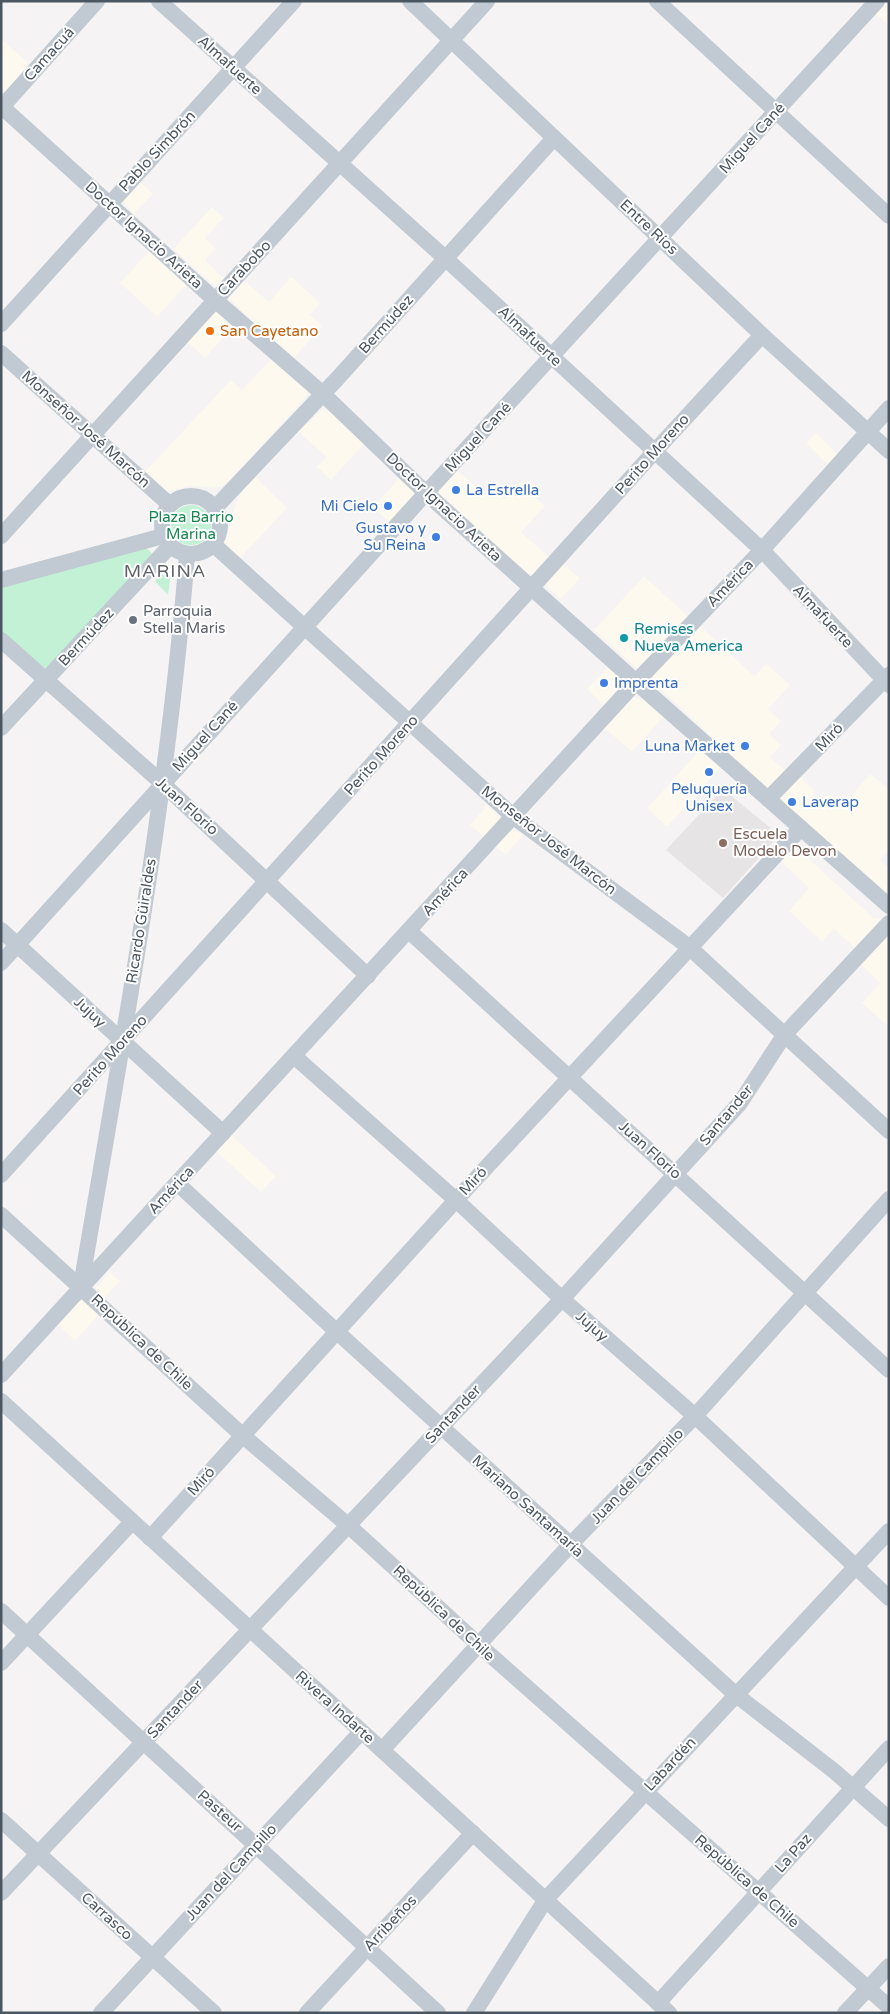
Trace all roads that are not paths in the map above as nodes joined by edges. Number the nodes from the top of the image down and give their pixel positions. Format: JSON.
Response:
{"nodes":[{"id":1,"x":97,"y":1,"type":"edge"},
{"id":2,"x":159,"y":1,"type":"edge"},
{"id":3,"x":294,"y":1,"type":"edge"},
{"id":4,"x":410,"y":1,"type":"edge"},
{"id":5,"x":487,"y":1,"type":"edge"},
{"id":6,"x":657,"y":1,"type":"edge"},
{"id":7,"x":877,"y":1,"type":"edge"},
{"id":8,"x":452,"y":40,"type":"junction"},
{"id":9,"x":234,"y":68,"type":"junction"},
{"id":10,"x":2,"y":107,"type":"edge"},
{"id":11,"x":776,"y":111,"type":"junction"},
{"id":12,"x":554,"y":138,"type":"junction"},
{"id":13,"x":339,"y":164,"type":"junction"},
{"id":14,"x":109,"y":204,"type":"junction"},
{"id":15,"x":889,"y":216,"type":"edge"},
{"id":16,"x":661,"y":237,"type":"junction"},
{"id":17,"x":445,"y":258,"type":"junction"},
{"id":18,"x":215,"y":300,"type":"junction"},
{"id":19,"x":1,"y":324,"type":"edge"},
{"id":20,"x":762,"y":335,"type":"junction"},
{"id":21,"x":1,"y":353,"type":"edge"},
{"id":22,"x":552,"y":356,"type":"junction"},
{"id":23,"x":323,"y":394,"type":"junction"},
{"id":24,"x":889,"y":408,"type":"edge"},
{"id":25,"x":868,"y":432,"type":"junction"},
{"id":26,"x":92,"y":435,"type":"junction"},
{"id":27,"x":655,"y":451,"type":"junction"},
{"id":28,"x":889,"y":451,"type":"edge"},
{"id":29,"x":426,"y":493,"type":"junction"},
{"id":30,"x":170,"y":505,"type":"junction"},
{"id":31,"x":214,"y":509,"type":"junction"},
{"id":32,"x":1,"y":536,"type":"edge"},
{"id":33,"x":167,"y":542,"type":"junction"},
{"id":34,"x":213,"y":544,"type":"junction"},
{"id":35,"x":762,"y":550,"type":"junction"},
{"id":36,"x":187,"y":554,"type":"junction"},
{"id":37,"x":1,"y":580,"type":"edge"},
{"id":38,"x":531,"y":588,"type":"junction"},
{"id":39,"x":304,"y":628,"type":"junction"},
{"id":40,"x":1,"y":640,"type":"edge"},
{"id":41,"x":45,"y":680,"type":"junction"},
{"id":42,"x":887,"y":680,"type":"edge"},
{"id":43,"x":636,"y":682,"type":"junction"},
{"id":44,"x":410,"y":723,"type":"junction"},
{"id":45,"x":1,"y":728,"type":"edge"},
{"id":46,"x":162,"y":783,"type":"junction"},
{"id":47,"x":768,"y":799,"type":"junction"},
{"id":48,"x":514,"y":817,"type":"junction"},
{"id":49,"x":801,"y":828,"type":"junction"},
{"id":50,"x":267,"y":880,"type":"junction"},
{"id":51,"x":889,"y":906,"type":"edge"},
{"id":52,"x":889,"y":923,"type":"edge"},
{"id":53,"x":1,"y":930,"type":"edge"},
{"id":54,"x":409,"y":931,"type":"junction"},
{"id":55,"x":18,"y":945,"type":"junction"},
{"id":56,"x":689,"y":947,"type":"junction"},
{"id":57,"x":1,"y":964,"type":"edge"},
{"id":58,"x":368,"y":976,"type":"junction"},
{"id":59,"x":784,"y":1034,"type":"junction"},
{"id":60,"x":123,"y":1041,"type":"junction"},
{"id":61,"x":294,"y":1056,"type":"junction"},
{"id":62,"x":569,"y":1077,"type":"junction"},
{"id":63,"x":889,"y":1131,"type":"edge"},
{"id":64,"x":223,"y":1133,"type":"junction"},
{"id":65,"x":676,"y":1173,"type":"junction"},
{"id":66,"x":1,"y":1175,"type":"edge"},
{"id":67,"x":177,"y":1183,"type":"junction"},
{"id":68,"x":889,"y":1198,"type":"edge"},
{"id":69,"x":456,"y":1200,"type":"junction"},
{"id":70,"x":1,"y":1215,"type":"edge"},
{"id":71,"x":81,"y":1286,"type":"junction"},
{"id":72,"x":805,"y":1293,"type":"junction"},
{"id":73,"x":562,"y":1299,"type":"junction"},
{"id":74,"x":336,"y":1331,"type":"junction"},
{"id":75,"x":889,"y":1370,"type":"edge"},
{"id":76,"x":1,"y":1375,"type":"edge"},
{"id":77,"x":1,"y":1401,"type":"edge"},
{"id":78,"x":695,"y":1416,"type":"junction"},
{"id":79,"x":441,"y":1427,"type":"junction"},
{"id":80,"x":242,"y":1435,"type":"junction"},
{"id":81,"x":132,"y":1522,"type":"junction"},
{"id":82,"x":349,"y":1526,"type":"junction"},
{"id":83,"x":889,"y":1531,"type":"edge"},
{"id":84,"x":150,"y":1538,"type":"junction"},
{"id":85,"x":570,"y":1545,"type":"junction"},
{"id":86,"x":856,"y":1567,"type":"junction"},
{"id":87,"x":889,"y":1598,"type":"edge"},
{"id":88,"x":1,"y":1611,"type":"edge"},
{"id":89,"x":249,"y":1629,"type":"junction"},
{"id":90,"x":27,"y":1635,"type":"junction"},
{"id":91,"x":479,"y":1646,"type":"junction"},
{"id":92,"x":1,"y":1663,"type":"edge"},
{"id":93,"x":735,"y":1694,"type":"junction"},
{"id":94,"x":361,"y":1732,"type":"junction"},
{"id":95,"x":144,"y":1742,"type":"junction"},
{"id":96,"x":889,"y":1748,"type":"edge"},
{"id":97,"x":382,"y":1750,"type":"junction"},
{"id":98,"x":853,"y":1787,"type":"junction"},
{"id":99,"x":644,"y":1792,"type":"junction"},
{"id":100,"x":889,"y":1819,"type":"edge"},
{"id":101,"x":1,"y":1820,"type":"edge"},
{"id":102,"x":473,"y":1833,"type":"junction"},
{"id":103,"x":256,"y":1844,"type":"junction"},
{"id":104,"x":37,"y":1853,"type":"junction"},
{"id":105,"x":759,"y":1890,"type":"junction"},
{"id":106,"x":1,"y":1893,"type":"edge"},
{"id":107,"x":546,"y":1899,"type":"junction"},
{"id":108,"x":366,"y":1947,"type":"junction"},
{"id":109,"x":152,"y":1956,"type":"junction"},
{"id":110,"x":889,"y":1966,"type":"edge"},
{"id":111,"x":868,"y":1989,"type":"junction"},
{"id":112,"x":889,"y":2007,"type":"edge"},
{"id":113,"x":663,"y":2008,"type":"edge"},
{"id":114,"x":101,"y":2013,"type":"edge"},
{"id":115,"x":214,"y":2013,"type":"edge"},
{"id":116,"x":307,"y":2013,"type":"edge"},
{"id":117,"x":438,"y":2013,"type":"edge"},
{"id":118,"x":474,"y":2013,"type":"edge"},
{"id":119,"x":845,"y":2013,"type":"edge"}],
"edges":[{"from":1,"to":10,"type":"street","name":"Camacuá"},
{"from":2,"to":9,"type":"street","name":"Almafuerte"},
{"from":3,"to":9,"type":"street","name":"Pablo Simbrón"},
{"from":4,"to":8,"type":"street","name":"Entre Ríos"},
{"from":5,"to":8,"type":"street","name":"Carabobo"},
{"from":6,"to":11,"type":"street"},
{"from":7,"to":11,"type":"street","name":"Miguel Cané"},
{"from":8,"to":12,"type":"street","name":"Entre Ríos"},
{"from":8,"to":13,"type":"street","name":"Carabobo"},
{"from":9,"to":13,"type":"street","name":"Almafuerte"},
{"from":9,"to":14,"type":"street","name":"Pablo Simbrón"},
{"from":10,"to":14,"type":"street","name":"Doctor Ignacio Arieta"},
{"from":11,"to":15,"type":"street"},
{"from":11,"to":16,"type":"street","name":"Miguel Cané"},
{"from":12,"to":16,"type":"street","name":"Entre Ríos"},
{"from":12,"to":17,"type":"street","name":"Bermúdez"},
{"from":13,"to":17,"type":"street","name":"Almafuerte"},
{"from":13,"to":18,"type":"street","name":"Carabobo"},
{"from":14,"to":18,"type":"street","name":"Doctor Ignacio Arieta"},
{"from":14,"to":19,"type":"street","name":"Pablo Simbrón"},
{"from":16,"to":20,"type":"street","name":"Entre Ríos"},
{"from":16,"to":22,"type":"street","name":"Miguel Cané"},
{"from":17,"to":22,"type":"street","name":"Almafuerte"},
{"from":17,"to":23,"type":"street","name":"Bermúdez"},
{"from":18,"to":23,"type":"street","name":"Doctor Ignacio Arieta"},
{"from":18,"to":26,"type":"street","name":"Carabobo"},
{"from":20,"to":25,"type":"street","name":"Entre Ríos"},
{"from":20,"to":27,"type":"street","name":"Perito Moreno"},
{"from":21,"to":26,"type":"street","name":"Monseñor José Marcón"},
{"from":22,"to":27,"type":"street","name":"Almafuerte"},
{"from":22,"to":29,"type":"street","name":"Miguel Cané"},
{"from":23,"to":29,"type":"street","name":"Doctor Ignacio Arieta"},
{"from":23,"to":31,"type":"street","name":"Bermúdez"},
{"from":24,"to":25,"type":"street","name":"América"},
{"from":25,"to":28,"type":"street","name":"Entre Ríos"},
{"from":25,"to":35,"type":"street","name":"América"},
{"from":26,"to":30,"type":"street","name":"Monseñor José Marcón"},
{"from":26,"to":32,"type":"street","name":"Carabobo"},
{"from":27,"to":35,"type":"street","name":"Almafuerte"},
{"from":27,"to":38,"type":"street","name":"Perito Moreno"},
{"from":29,"to":38,"type":"street","name":"Doctor Ignacio Arieta"},
{"from":29,"to":39,"type":"street","name":"Miguel Cané"},
{"from":30,"to":31,"type":"street"},
{"from":30,"to":33,"type":"street"},
{"from":31,"to":34,"type":"street"},
{"from":33,"to":36,"type":"street"},
{"from":33,"to":37,"type":"street"},
{"from":33,"to":41,"type":"street","name":"Bermúdez"},
{"from":34,"to":36,"type":"street"},
{"from":34,"to":39,"type":"street","name":"Monseñor José Marcón"},
{"from":35,"to":42,"type":"street","name":"Almafuerte"},
{"from":35,"to":43,"type":"street","name":"América"},
{"from":36,"to":46,"type":"street","name":"Ricardo Güiraldes"},
{"from":38,"to":43,"type":"street","name":"Doctor Ignacio Arieta"},
{"from":38,"to":44,"type":"street","name":"Perito Moreno"},
{"from":39,"to":44,"type":"street","name":"Monseñor José Marcón"},
{"from":39,"to":46,"type":"street","name":"Miguel Cané"},
{"from":40,"to":41,"type":"street","name":"Juan Florio"},
{"from":41,"to":45,"type":"street","name":"Bermúdez"},
{"from":41,"to":46,"type":"street","name":"Juan Florio"},
{"from":42,"to":47,"type":"street","name":"Miró"},
{"from":43,"to":47,"type":"street","name":"Doctor Ignacio Arieta"},
{"from":43,"to":48,"type":"street","name":"América"},
{"from":44,"to":48,"type":"street","name":"Monseñor José Marcón"},
{"from":44,"to":50,"type":"street","name":"Perito Moreno"},
{"from":46,"to":50,"type":"street","name":"Juan Florio"},
{"from":46,"to":55,"type":"street","name":"Miguel Cané"},
{"from":46,"to":60,"type":"street","name":"Ricardo Güiraldes"},
{"from":47,"to":49,"type":"street","name":"Doctor Ignacio Arieta"},
{"from":48,"to":54,"type":"street","name":"América"},
{"from":48,"to":56,"type":"street","name":"Monseñor José Marcón"},
{"from":49,"to":51,"type":"street","name":"Doctor Ignacio Arieta"},
{"from":49,"to":56,"type":"street","name":"Miró"},
{"from":50,"to":58,"type":"street","name":"Juan Florio"},
{"from":50,"to":60,"type":"street","name":"Perito Moreno"},
{"from":52,"to":59,"type":"street","name":"Santander"},
{"from":53,"to":55,"type":"street","name":"Jujuy"},
{"from":54,"to":58,"type":"street","name":"América"},
{"from":54,"to":62,"type":"street","name":"Juan Florio"},
{"from":55,"to":57,"type":"street","name":"Miguel Cané"},
{"from":55,"to":60,"type":"street","name":"Jujuy"},
{"from":56,"to":59,"type":"street","name":"Monseñor José Marcón"},
{"from":56,"to":62,"type":"street","name":"Miró"},
{"from":58,"to":61,"type":"street","name":"América"},
{"from":59,"to":63,"type":"street","name":"Monseñor José Marcón"},
{"from":59,"to":65,"type":"street","name":"Santander"},
{"from":60,"to":64,"type":"street","name":"Jujuy"},
{"from":60,"to":66,"type":"street","name":"Perito Moreno"},
{"from":60,"to":71,"type":"street","name":"Ricardo Güiraldes"},
{"from":61,"to":64,"type":"street","name":"América"},
{"from":61,"to":69,"type":"street","name":"Jujuy"},
{"from":62,"to":65,"type":"street","name":"Juan Florio"},
{"from":62,"to":69,"type":"street","name":"Miró"},
{"from":64,"to":67,"type":"street","name":"América"},
{"from":65,"to":72,"type":"street","name":"Juan Florio"},
{"from":65,"to":73,"type":"street","name":"Santander"},
{"from":67,"to":71,"type":"street","name":"América"},
{"from":67,"to":74,"type":"street","name":"Mariano Santamaría"},
{"from":68,"to":72,"type":"street","name":"Juan del Campillo"},
{"from":69,"to":73,"type":"street","name":"Jujuy"},
{"from":69,"to":74,"type":"street","name":"Miró"},
{"from":70,"to":71,"type":"street","name":"República de Chile"},
{"from":71,"to":76,"type":"street","name":"América"},
{"from":71,"to":80,"type":"street","name":"República de Chile"},
{"from":72,"to":75,"type":"street","name":"Juan Florio"},
{"from":72,"to":78,"type":"street","name":"Juan del Campillo"},
{"from":73,"to":78,"type":"street","name":"Jujuy"},
{"from":73,"to":79,"type":"street","name":"Santander"},
{"from":74,"to":79,"type":"street","name":"Mariano Santamaría"},
{"from":74,"to":80,"type":"street","name":"Miró"},
{"from":77,"to":81,"type":"street","name":"Rivera Indarte"},
{"from":78,"to":85,"type":"street","name":"Juan del Campillo"},
{"from":78,"to":86,"type":"street","name":"Jujuy"},
{"from":79,"to":82,"type":"street","name":"Santander"},
{"from":79,"to":85,"type":"street","name":"Mariano Santamaría"},
{"from":80,"to":82,"type":"street","name":"República de Chile"},
{"from":80,"to":84,"type":"street","name":"Miró"},
{"from":81,"to":84,"type":"street","name":"Rivera Indarte"},
{"from":81,"to":90,"type":"street"},
{"from":82,"to":89,"type":"street","name":"Santander"},
{"from":82,"to":91,"type":"street","name":"República de Chile"},
{"from":83,"to":86,"type":"street","name":"Labardén"},
{"from":84,"to":89,"type":"street","name":"Rivera Indarte"},
{"from":85,"to":91,"type":"street","name":"Juan del Campillo"},
{"from":85,"to":93,"type":"street","name":"Mariano Santamaría"},
{"from":86,"to":87,"type":"street","name":"Jujuy"},
{"from":86,"to":93,"type":"street","name":"Labardén"},
{"from":88,"to":90,"type":"street","name":"Pasteur"},
{"from":89,"to":94,"type":"street","name":"Rivera Indarte"},
{"from":89,"to":95,"type":"street","name":"Santander"},
{"from":90,"to":92,"type":"street"},
{"from":90,"to":95,"type":"street","name":"Pasteur"},
{"from":91,"to":97,"type":"street","name":"Juan del Campillo"},
{"from":91,"to":99,"type":"street","name":"República de Chile"},
{"from":93,"to":98,"type":"street","name":"Mariano Santamaría"},
{"from":93,"to":99,"type":"street","name":"Labardén"},
{"from":94,"to":97,"type":"street","name":"Rivera Indarte"},
{"from":94,"to":103,"type":"street","name":"Juan del Campillo"},
{"from":95,"to":103,"type":"street","name":"Pasteur"},
{"from":95,"to":104,"type":"street","name":"Santander"},
{"from":96,"to":98,"type":"street","name":"La Paz"},
{"from":97,"to":102,"type":"street","name":"Rivera Indarte"},
{"from":98,"to":100,"type":"street","name":"Mariano Santamaría"},
{"from":98,"to":105,"type":"street","name":"La Paz"},
{"from":99,"to":105,"type":"street","name":"República de Chile"},
{"from":99,"to":107,"type":"street","name":"Labardén"},
{"from":101,"to":104,"type":"street","name":"Carrasco"},
{"from":102,"to":107,"type":"street","name":"Rivera Indarte"},
{"from":102,"to":108,"type":"street","name":"Arribeños"},
{"from":103,"to":108,"type":"street","name":"Pasteur"},
{"from":103,"to":109,"type":"street","name":"Juan del Campillo"},
{"from":104,"to":106,"type":"street","name":"Santander"},
{"from":104,"to":109,"type":"street","name":"Carrasco"},
{"from":105,"to":111,"type":"street","name":"República de Chile"},
{"from":105,"to":113,"type":"street","name":"La Paz"},
{"from":107,"to":113,"type":"street","name":"Rivera Indarte"},
{"from":107,"to":118,"type":"street","name":"Labardén"},
{"from":108,"to":116,"type":"street","name":"Arribeños"},
{"from":108,"to":117,"type":"street","name":"Pasteur"},
{"from":109,"to":114,"type":"street","name":"Juan del Campillo"},
{"from":109,"to":115,"type":"street","name":"Carrasco"},
{"from":110,"to":111,"type":"street"},
{"from":111,"to":112,"type":"street","name":"República de Chile"},
{"from":111,"to":119,"type":"street"}]}
